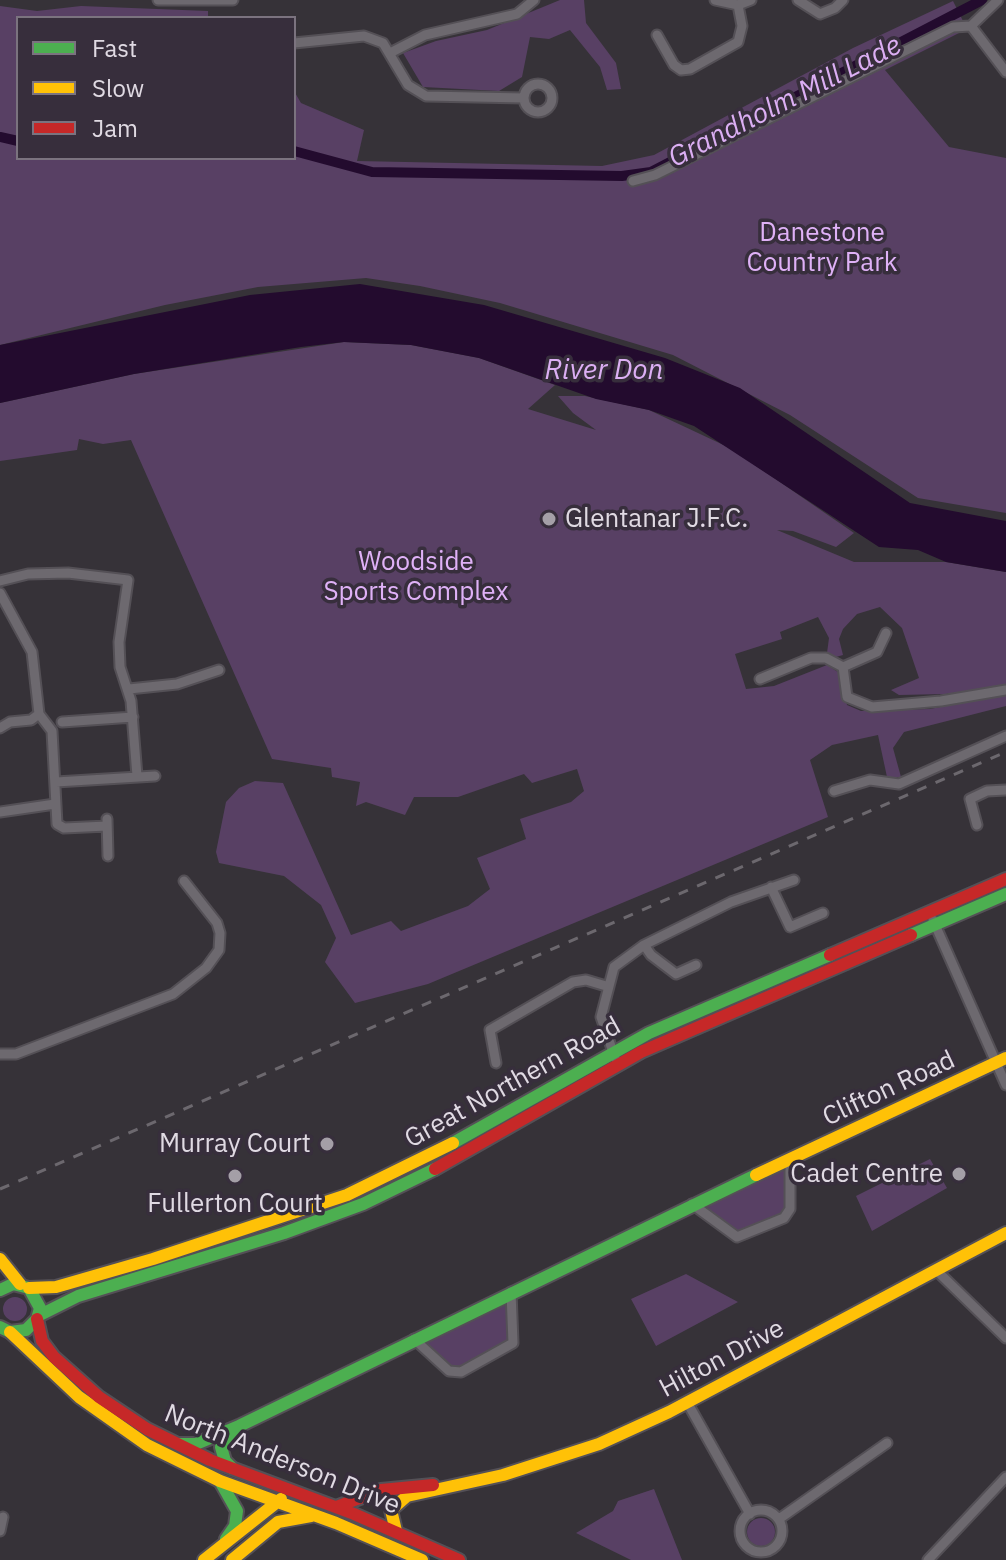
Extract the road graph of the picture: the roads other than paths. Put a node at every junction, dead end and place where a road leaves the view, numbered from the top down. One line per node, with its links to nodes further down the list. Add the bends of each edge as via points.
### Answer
1 (158, 0): 2 (street)
2 (233, 0)
3 (534, 0): 13 (street, via 517,14 425,35)
4 (715, 0): 9 (street)
5 (751, 0): 9 (street)
6 (798, 0): 7 (street, via 820,14)
7 (843, 0)
8 (998, 0): 10 (street)
9 (738, 5): 11 (street, via 738,42 690,69 674,65)
10 (971, 26): 14 (street); 16 (street, via 953,27 655,175)
11 (657, 35)
12 (296, 43): 13 (street, via 364,36 383,43)
13 (390, 53): 15 (street, via 408,85 426,96)
14 (1006, 72)
15 (524, 98)
16 (633, 181)
17 (0, 581): 23 (street, via 68,573 128,580 119,642 120,667)
18 (0, 593): 25 (street, via 34,659)
19 (886, 633): 20 (street, via 877,652)
20 (843, 667): 22 (street, via 826,658 811,658); 24 (street, via 847,697 872,707)
21 (219, 670): 23 (street, via 177,684)
22 (760, 679)
23 (129, 689): 26 (street)
24 (1006, 690)
25 (39, 714): 28 (street); 32 (street, via 52,731)
26 (133, 717): 27 (street); 30 (street)
27 (62, 722)
28 (0, 728)
29 (1006, 736): 34 (street, via 899,784 870,780)
30 (137, 776): 31 (street); 32 (street)
31 (155, 776)
32 (56, 782): 35 (street)
33 (1006, 790): 37 (street, via 970,799)
34 (834, 791)
35 (55, 804): 36 (street); 38 (street, via 60,827 107,822)
36 (0, 812)
37 (977, 825)
38 (108, 856)
39 (1006, 879): 44 (main road, Great Northern Road)
40 (794, 880): 42 (street)
41 (184, 881): 51 (street, via 220,933 219,950 206,968 173,994 16,1054)
42 (771, 887): 45 (street, via 790,927); 47 (street)
43 (1006, 894): 46 (main road)
44 (928, 910): 46 (street); 50 (main road, Great Northern Road)
45 (823, 913)
46 (935, 924): 52 (street); 54 (main road, Great Northern Road)
47 (644, 945): 48 (street, via 676,974); 49 (street, via 614,967)
48 (696, 965)
49 (606, 986): 50 (street, via 601,1024); 53 (street, via 573,982 490,1030)
50 (612, 1051): 54 (street); 61 (main road, Great Northern Road, via 423,1160 347,1195 56,1287)
51 (0, 1054)
52 (1001, 1060): 55 (street); 56 (main road, Clifton Road)
53 (496, 1063)
54 (618, 1064): 64 (main road, Great Northern Road, via 409,1183 309,1225 78,1296)
55 (1006, 1085)
56 (790, 1159): 57 (main road, Clifton Road); 57 (street, via 790,1209 784,1218 737,1237)
57 (692, 1204): 63 (main road, Clifton Road)
58 (1006, 1233): 60 (main road, Hilton Drive)
59 (0, 1259): 61 (main road)
60 (936, 1270): 66 (street); 68 (main road, Hilton Drive)
61 (24, 1286): 62 (main road, Great Northern Road); 64 (main road, North Anderson Drive, via 38,1300)
62 (0, 1290)
63 (511, 1292): 67 (main road, Clifton Road); 67 (street, via 513,1343 461,1372 449,1371)
64 (38, 1317): 65 (main road, via 26,1330); 70 (main road, North Anderson Drive, via 37,1331 46,1348 84,1386)
65 (3, 1330): 74 (main road, North Anderson Drive, via 123,1431)
66 (1006, 1338)
67 (414, 1339): 69 (main road, Clifton Road)
68 (687, 1402): 75 (main road, Hilton Drive, via 599,1444 503,1475); 79 (street)
69 (239, 1426): 70 (main road, Clifton Road, via 196,1444); 72 (main road, via 221,1447)
70 (173, 1443): 72 (main road, North Anderson Drive)
71 (887, 1443): 82 (street)
72 (234, 1469): 76 (main road, North Anderson Drive)
73 (1006, 1477): 90 (street)
74 (220, 1481): 77 (main road, North Anderson Drive); 85 (main road, via 235,1501 237,1518)
75 (443, 1487): 78 (main road, Hilton Drive, via 394,1488); 84 (main road, Hilton Drive, via 395,1503 391,1512)
76 (301, 1493): 77 (main road); 78 (main road, North Anderson Drive)
77 (277, 1502): 81 (main road, North Anderson Drive); 85 (main road)
78 (336, 1507): 84 (main road, North Anderson Drive)
79 (750, 1514): 82 (street, via 769,1511); 82 (street, via 740,1532 745,1545 757,1552 771,1550 781,1540)
80 (3, 1517): 83 (street)
81 (319, 1517): 87 (main road, via 284,1519); 88 (main road, North Anderson Drive)
82 (779, 1519)
83 (0, 1531)
84 (396, 1531): 89 (main road, North Anderson Drive)
85 (219, 1549): 86 (main road)
86 (204, 1560)
87 (232, 1560)
88 (422, 1560)
89 (459, 1560)
90 (928, 1560)

